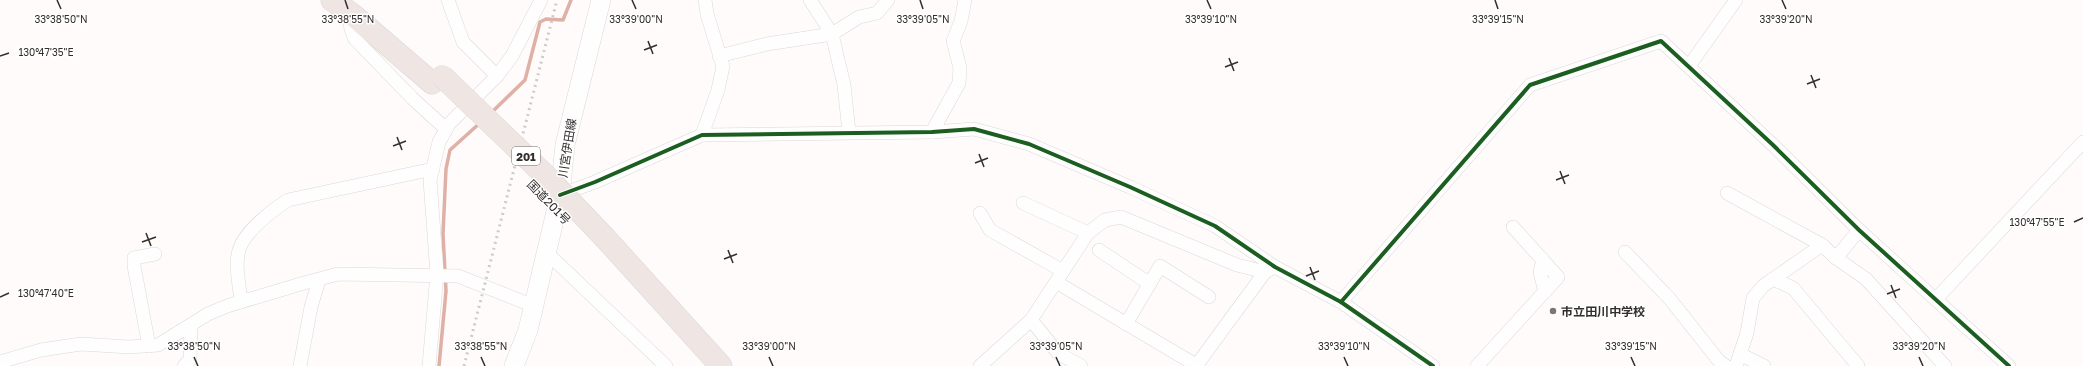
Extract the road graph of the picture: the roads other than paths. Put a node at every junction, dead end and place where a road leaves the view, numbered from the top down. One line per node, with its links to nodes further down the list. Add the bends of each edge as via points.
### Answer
1 (332, 0): 10 (highway, 国道201号 / 201)
2 (448, 0): 14 (street, via 463,42)
3 (541, 0): 14 (street, via 512,56)
4 (600, 0): 22 (main road, 川宮伊田線, via 565,145)
5 (704, 0): 12 (street)
6 (810, 0): 11 (street)
7 (888, 0): 11 (street, via 877,12 859,17)
8 (965, 0): 17 (street, via 953,41 960,68 959,83)
9 (1736, 0): 13 (street)
10 (352, 8): 15 (street, via 350,29 355,39); 28 (highway, 国道201号 / 201, via 437,80)
11 (832, 34): 12 (street, via 767,44); 16 (street, via 844,85)
12 (719, 56): 18 (street, via 723,66 718,90)
13 (1689, 66): 26 (street); 44 (street, via 1661,41 1530,86)
14 (497, 76): 15 (street)
15 (446, 129): 20 (street, via 439,142)
16 (849, 132): 17 (street); 18 (street)
17 (932, 132): 35 (street, via 974,129 1029,144 1215,226)
18 (702, 136): 22 (street)
19 (2083, 142): 42 (street)
20 (433, 169): 36 (street, via 430,180); 43 (street, via 288,200 268,213 243,241 238,255)
21 (1727, 193): 29 (street)
22 (560, 195): 31 (main road, 川宮伊田線)
23 (1023, 203): 27 (street)
24 (980, 213): 37 (street, via 990,230)
25 (1513, 227): 63 (street, via 1558,277)
26 (1859, 230): 34 (street); 42 (street)
27 (1088, 233): 35 (street, via 1105,220 1121,217 1237,266); 37 (street)
28 (600, 243): 57 (highway, 国道201号 / 201); 58 (highway, 国道201号 / 201)
29 (1822, 245): 34 (street); 38 (street)
30 (1099, 250): 40 (street)
31 (546, 252): 45 (main road, 川宮伊田線); 56 (street)
32 (1625, 252): 64 (street, via 1669,298 1719,361)
33 (155, 254): 49 (street, via 134,258)
34 (1836, 258): 67 (street, via 1866,279)
35 (1270, 269): 44 (street); 61 (street)
36 (437, 274): 39 (street, via 338,274); 45 (street, via 458,276); 54 (street)
37 (1059, 277): 46 (street); 47 (street)
38 (1773, 279): 50 (street, via 1753,298 1747,333); 66 (street, via 1793,288)
39 (319, 280): 43 (street, via 304,282); 53 (street)
40 (1150, 284): 41 (street, via 1160,266); 47 (street)
41 (1210, 297)
42 (1936, 299): 68 (street)
43 (241, 302): 48 (street, via 208,314)
44 (1341, 302): 62 (street)
45 (534, 306): 55 (main road, 川宮伊田線)
46 (1031, 320): 59 (street); 60 (street, via 1058,353)
47 (1126, 324): 61 (street)
48 (191, 326): 49 (street, via 170,340); 52 (street, via 190,360)
49 (149, 346): 51 (street, via 81,344 41,350)
50 (1738, 360): 65 (street)
51 (0, 362)
52 (184, 366)
53 (300, 366)
54 (429, 366)
55 (514, 366)
56 (666, 366)
57 (703, 366)
58 (721, 366)
59 (980, 366)
60 (1081, 366)
61 (1196, 366)
62 (1433, 366)
63 (1477, 366)
64 (1726, 366)
65 (1764, 366)
66 (1858, 366)
67 (1945, 366)
68 (2009, 366)

